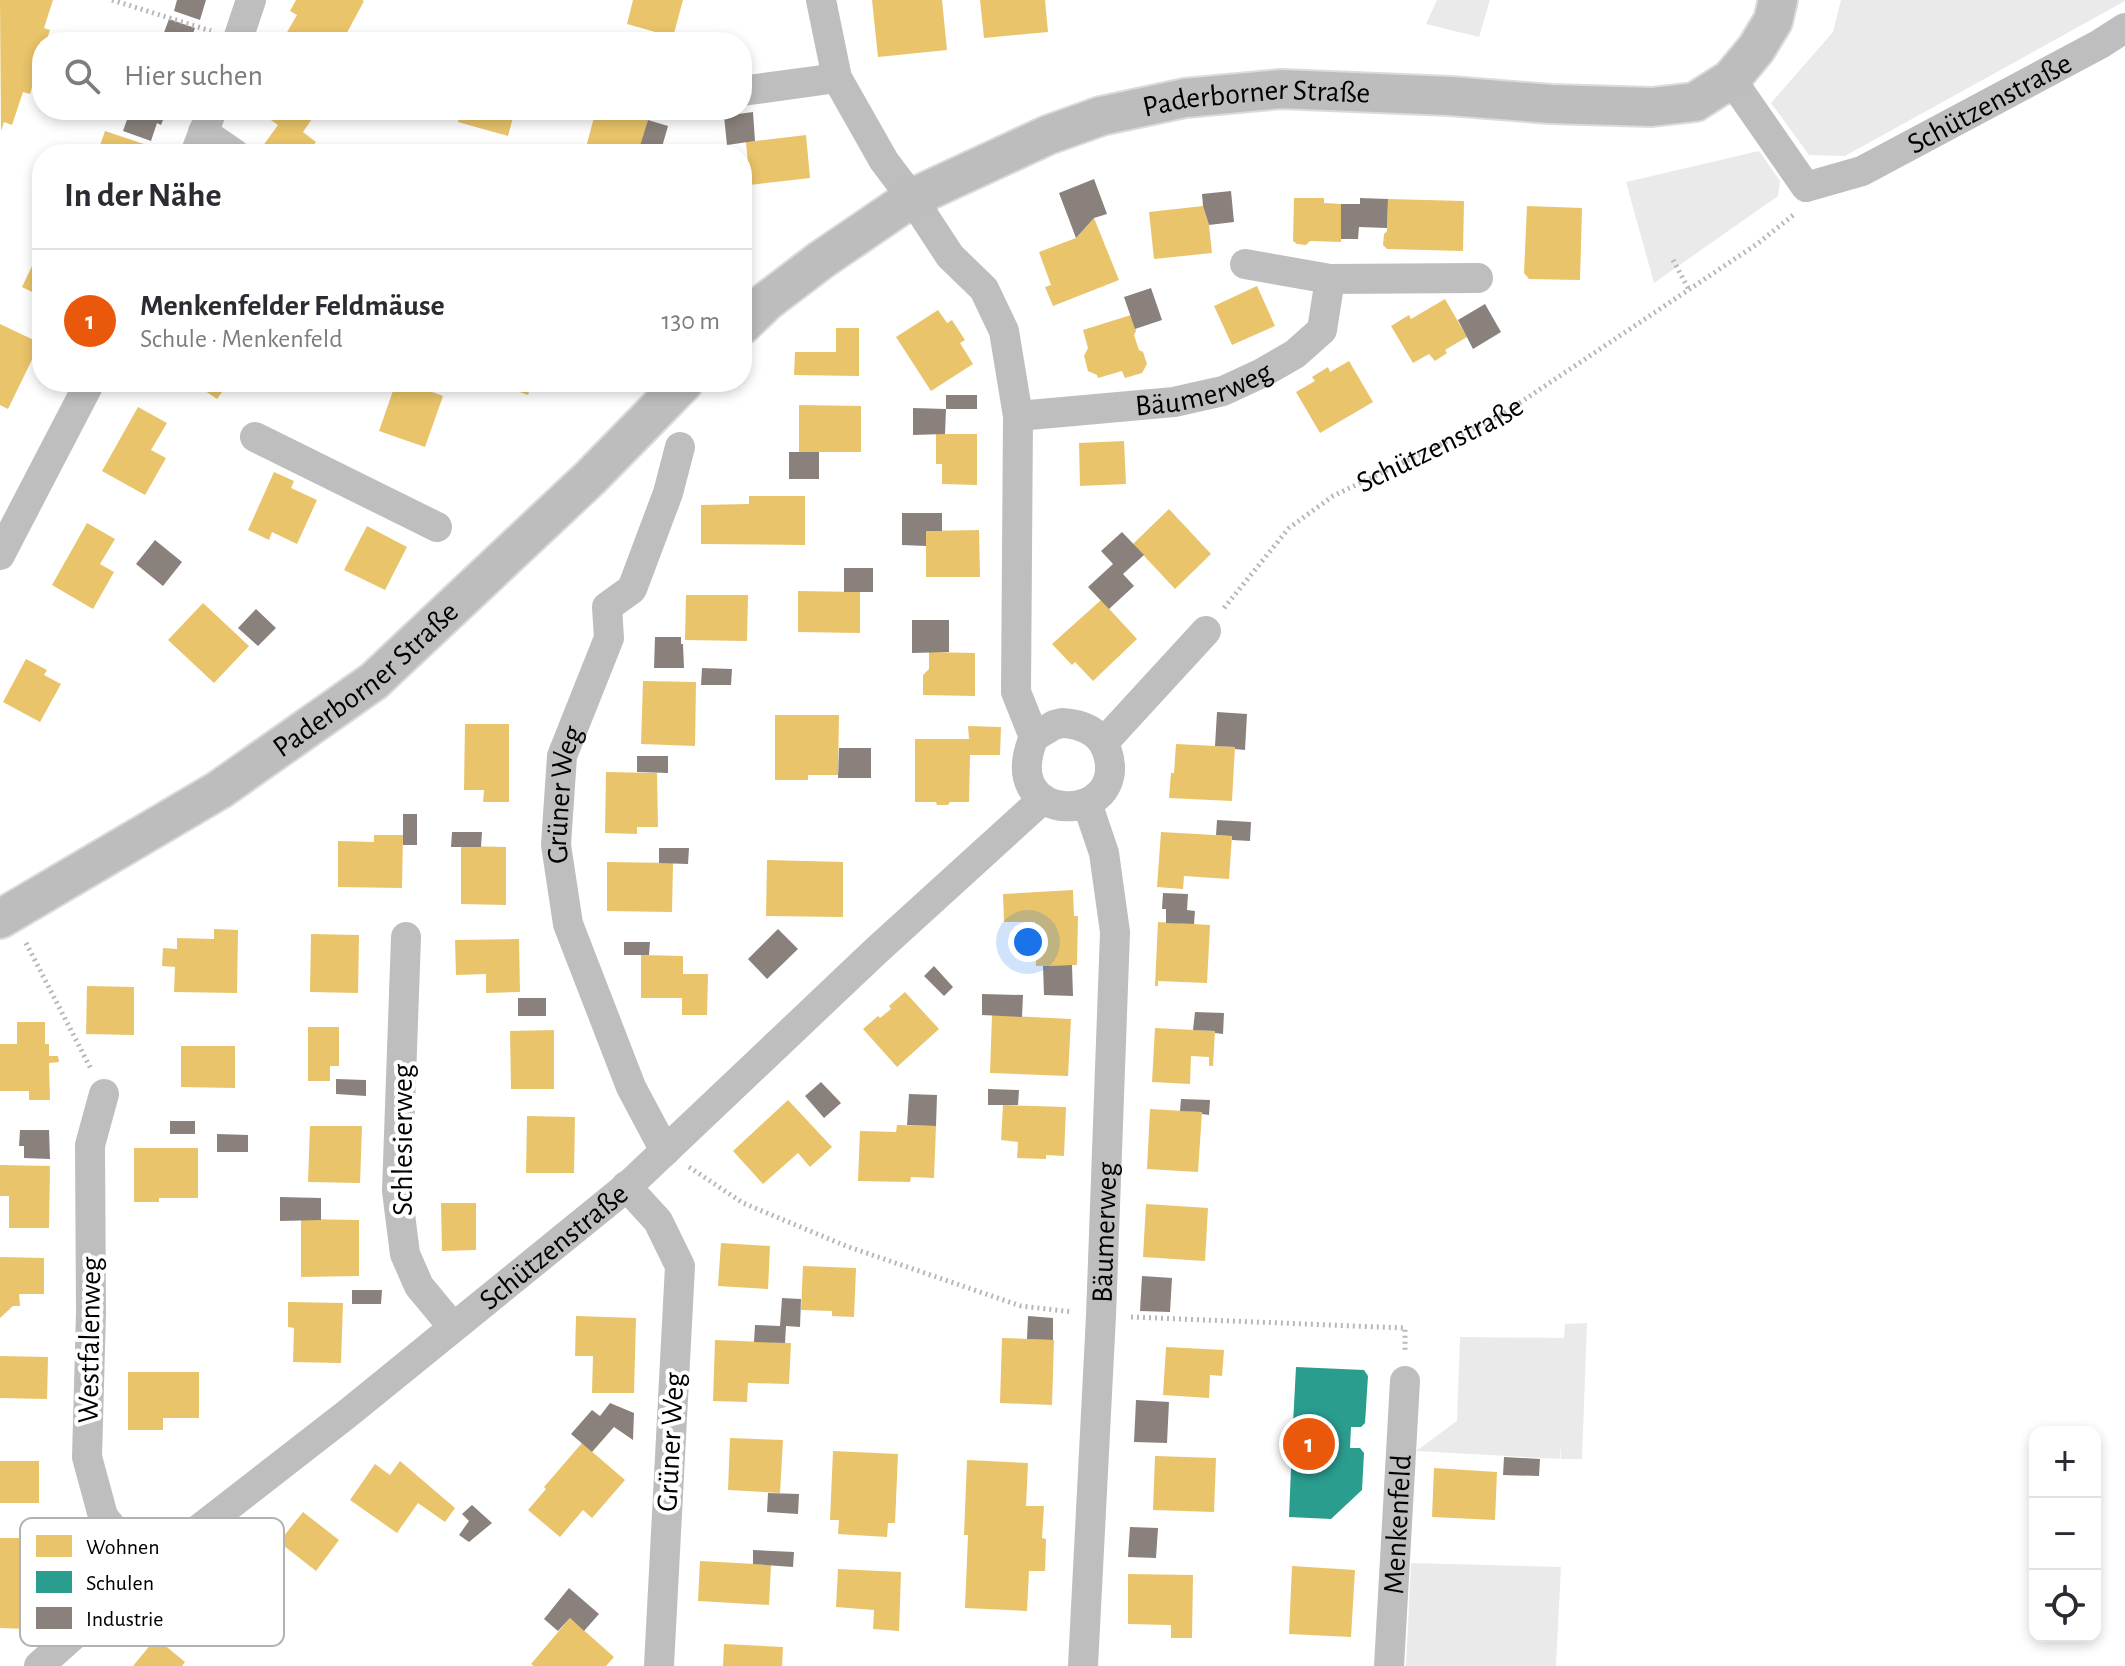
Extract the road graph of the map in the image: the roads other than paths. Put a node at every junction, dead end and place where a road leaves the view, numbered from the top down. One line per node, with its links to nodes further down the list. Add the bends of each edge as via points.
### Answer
1 (251, 0): 5 (street)
2 (821, 0): 6 (street)
3 (1778, 0): 7 (main road, Paderborner Straße, via 1773,21)
4 (2125, 28): 7 (street, Schützenstraße, via 1862,171 1806,187)
5 (229, 32)
6 (837, 78): 8 (street); 11 (street, via 884,161)
7 (1731, 79): 11 (main road, Paderborner Straße, via 1695,102 1652,107 1281,89 1185,98 1101,116 1048,135)
8 (752, 90)
9 (203, 132): 10 (street)
10 (220, 144)
11 (912, 198): 15 (main road, Paderborner Straße); 18 (street, via 950,256 984,289 1004,331)
12 (1245, 264): 14 (street)
13 (1478, 278): 14 (street)
14 (1330, 279): 18 (street, Bäumerweg, via 1322,330 1295,354 1223,391 1174,402)
15 (752, 315)
16 (85, 392): 22 (street)
17 (674, 392): 28 (main road, Paderborner Straße, via 374,681 219,790)
18 (1018, 416): 24 (street, via 1016,692)
19 (255, 437): 21 (street)
20 (680, 447): 31 (street, Grüner Weg, via 632,589 607,607 609,638 562,756 556,845 568,924 631,1087)
21 (437, 527)
22 (0, 555)
23 (1206, 631): 25 (street)
24 (1034, 737): 25 (street, via 1054,725 1077,724); 26 (street, via 1027,777)
25 (1104, 742): 27 (street, via 1111,762 1107,782)
26 (1043, 799): 27 (street, via 1056,806); 31 (street, Schützenstraße)
27 (1087, 803): 40 (street, Bäumerweg, via 1104,853 1115,932)
28 (5, 916)
29 (406, 937): 33 (street, Schlesierweg, via 397,1191 405,1254 419,1286)
30 (104, 1094): 35 (street, Westfalenweg, via 90,1145 87,1457)
31 (665, 1151): 32 (street, Schützenstraße)
32 (626, 1186): 33 (street, Schützenstraße); 39 (street, Grüner Weg, via 658,1221 680,1266)
33 (453, 1327): 36 (street, Schützenstraße)
34 (1405, 1381): 41 (street, Menkenfeld)
35 (105, 1518)
36 (213, 1518)
37 (61, 1646): 38 (street, Schützenstraße)
38 (39, 1666)
39 (659, 1666)
40 (1083, 1666)
41 (1389, 1666)

